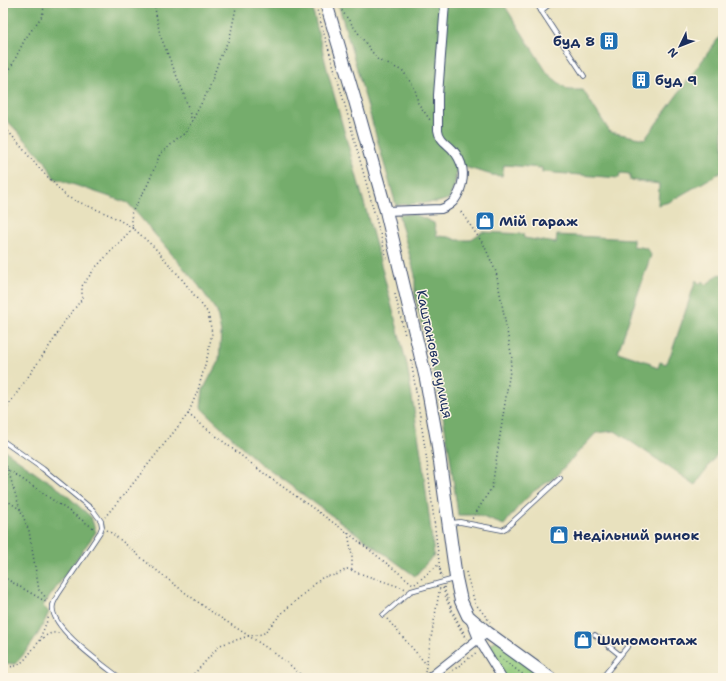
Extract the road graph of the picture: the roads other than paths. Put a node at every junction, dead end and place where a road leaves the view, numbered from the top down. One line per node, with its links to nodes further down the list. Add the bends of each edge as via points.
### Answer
1 (317, 3): 7 (main road, Каштанова вулиця, via 354,97)
2 (445, 3): 7 (street, via 438,130 442,140 462,163 461,188 455,201 442,209)
3 (536, 3): 5 (lane)
4 (552, 3): 5 (lane)
5 (541, 11): 6 (lane)
6 (584, 76)
7 (386, 211): 10 (main road, Каштанова вулиця, via 426,379 438,440)
8 (3, 441): 17 (lane, via 43,469 93,510 101,521 100,532 53,606 67,635)
9 (560, 478): 10 (lane, via 502,530 460,522)
10 (448, 523): 11 (main road, Каштанова вулиця)
11 (456, 578): 12 (lane, via 411,591); 13 (main road, Каштанова вулиця, via 461,601 468,616)
12 (383, 615)
13 (486, 632): 18 (street); 19 (street, via 484,648); 20 (main road, Каштанова вулиця)
14 (595, 635): 16 (lane)
15 (631, 642): 16 (lane)
16 (620, 655): 21 (lane)
17 (120, 678)
18 (429, 678)
19 (502, 678)
20 (550, 678)
21 (602, 678)

